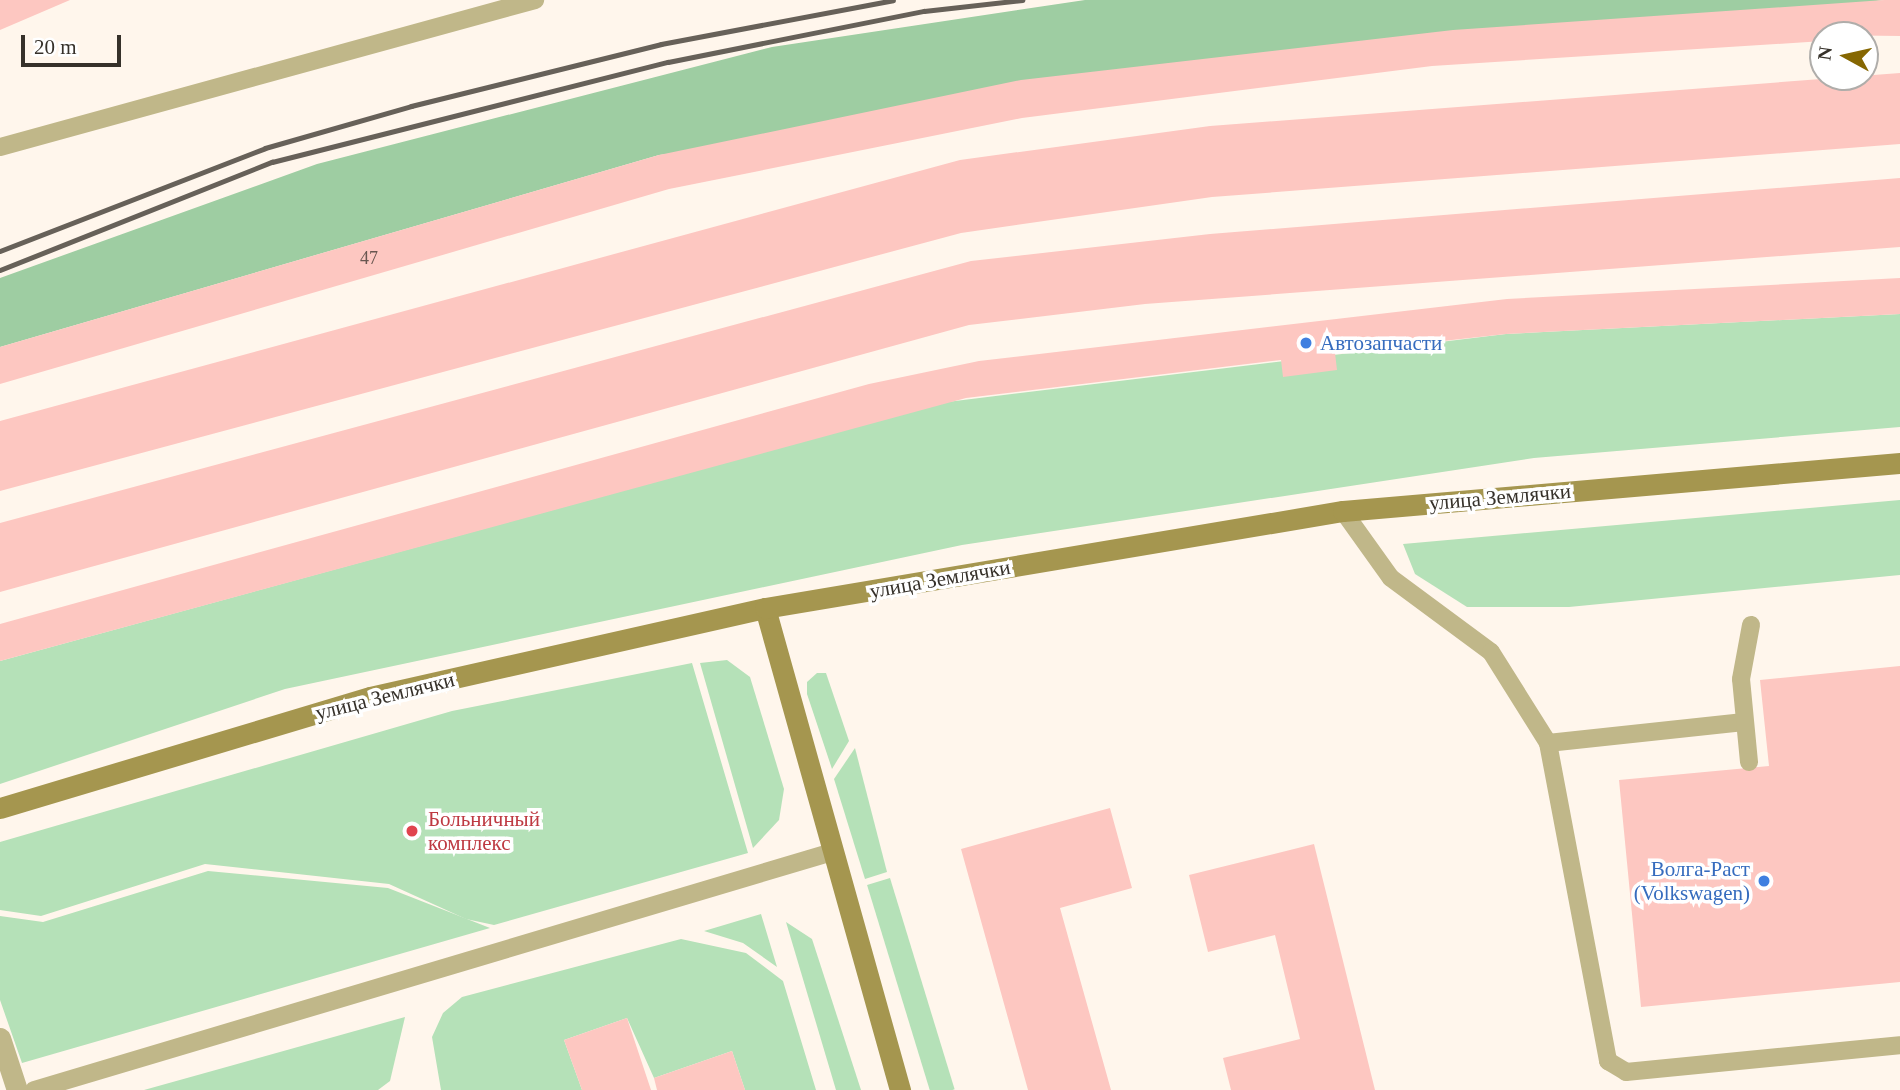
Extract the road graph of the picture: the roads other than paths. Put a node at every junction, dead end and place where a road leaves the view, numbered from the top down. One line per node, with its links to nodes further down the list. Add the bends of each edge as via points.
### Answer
1 (535, 0): 2 (lane)
2 (0, 147)
3 (1900, 463): 4 (main road, улица Землячки)
4 (1343, 511): 5 (main road, улица Землячки); 8 (lane, via 1391,578 1491,652)
5 (765, 608): 10 (main road, улица Землячки, via 370,697); 11 (main road)
6 (1751, 625): 7 (lane, via 1741,679)
7 (1744, 722): 8 (lane); 9 (lane)
8 (1548, 743): 13 (lane, via 1608,1061 1626,1072)
9 (1749, 762)
10 (0, 808)
11 (829, 853): 15 (lane); 16 (main road)
12 (0, 1038): 14 (street)
13 (1900, 1045)
14 (17, 1090)
15 (34, 1090)
16 (900, 1090)

